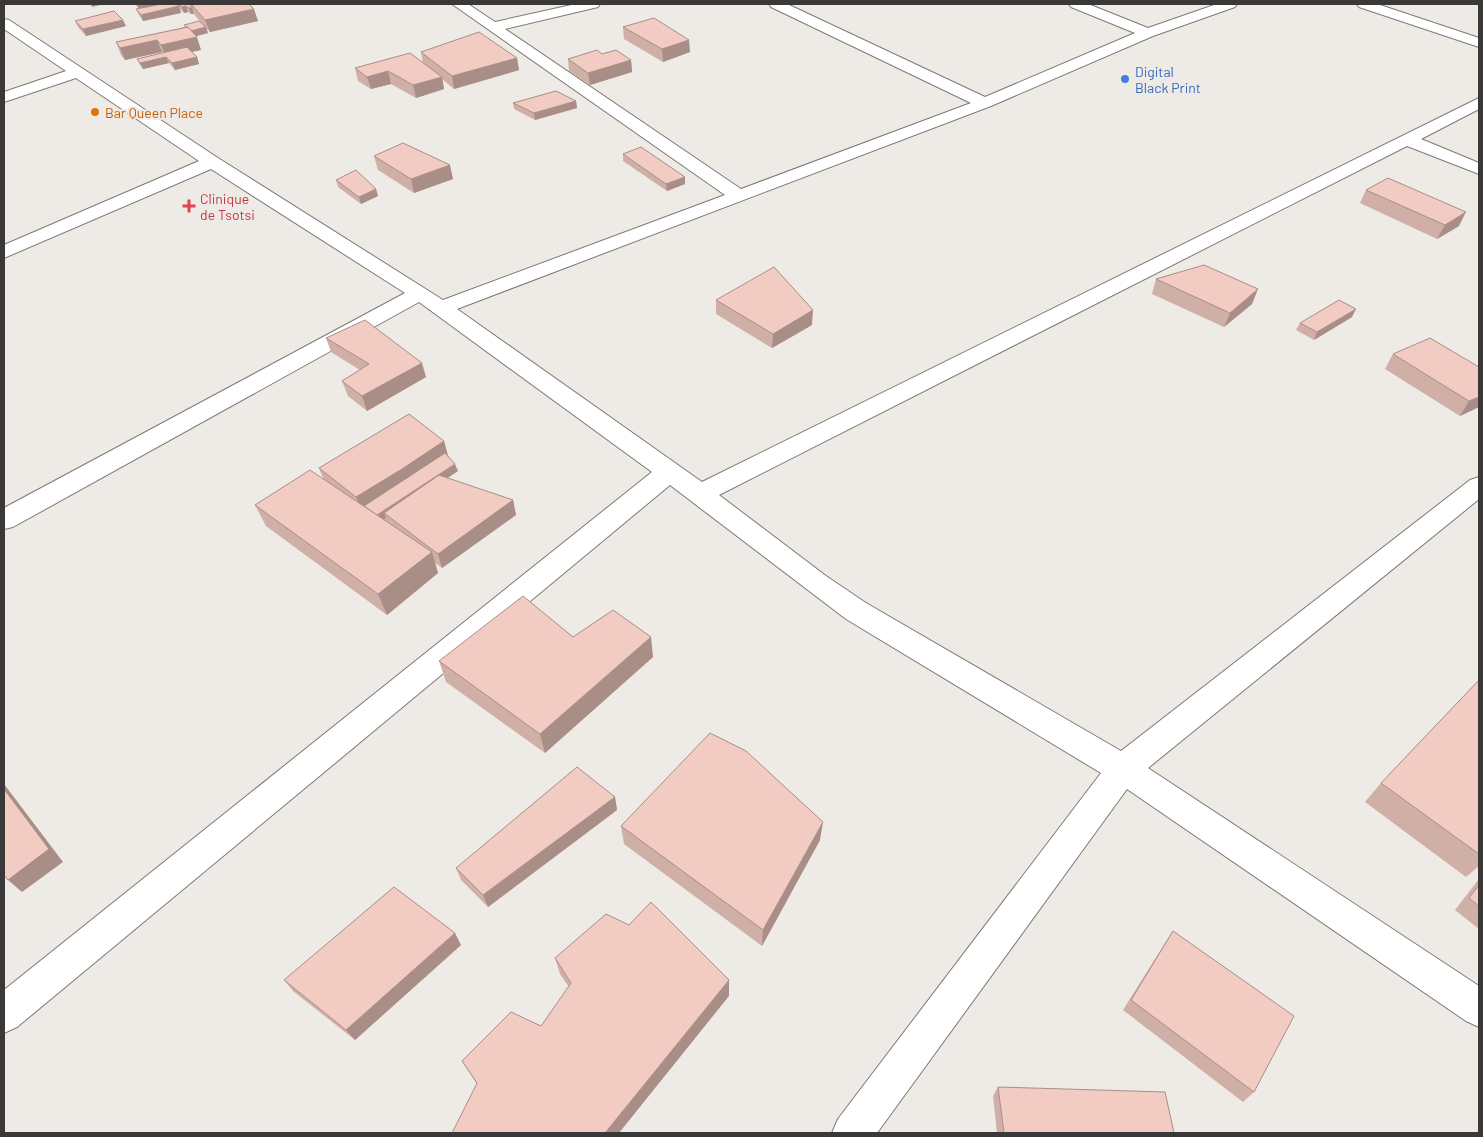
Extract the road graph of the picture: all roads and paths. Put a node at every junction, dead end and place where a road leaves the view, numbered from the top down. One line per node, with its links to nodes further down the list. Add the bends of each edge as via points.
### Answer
1 (459, 4): 8 (street)
2 (593, 4): 8 (street)
3 (776, 4): 13 (street)
4 (1076, 4): 9 (street)
5 (1230, 4): 9 (street)
6 (1364, 4): 10 (street)
7 (4, 23): 11 (street)
8 (494, 27): 18 (street)
9 (1148, 33): 13 (street)
10 (1479, 43)
11 (78, 72): 12 (street); 16 (street)
12 (4, 97)
13 (985, 103): 18 (street)
14 (1479, 103): 15 (street)
15 (1408, 140): 17 (street); 24 (street)
16 (212, 162): 19 (street); 20 (street)
17 (1479, 169)
18 (739, 196): 21 (street)
19 (4, 252)
20 (420, 293): 21 (street); 25 (street)
21 (441, 308): 22 (street)
22 (669, 472): 24 (street); 28 (street)
23 (1479, 486): 26 (street)
24 (700, 494): 26 (street, via 856,611)
25 (4, 520)
26 (1123, 769): 27 (street); 29 (street)
27 (1479, 1008)
28 (4, 1014)
29 (852, 1133)

